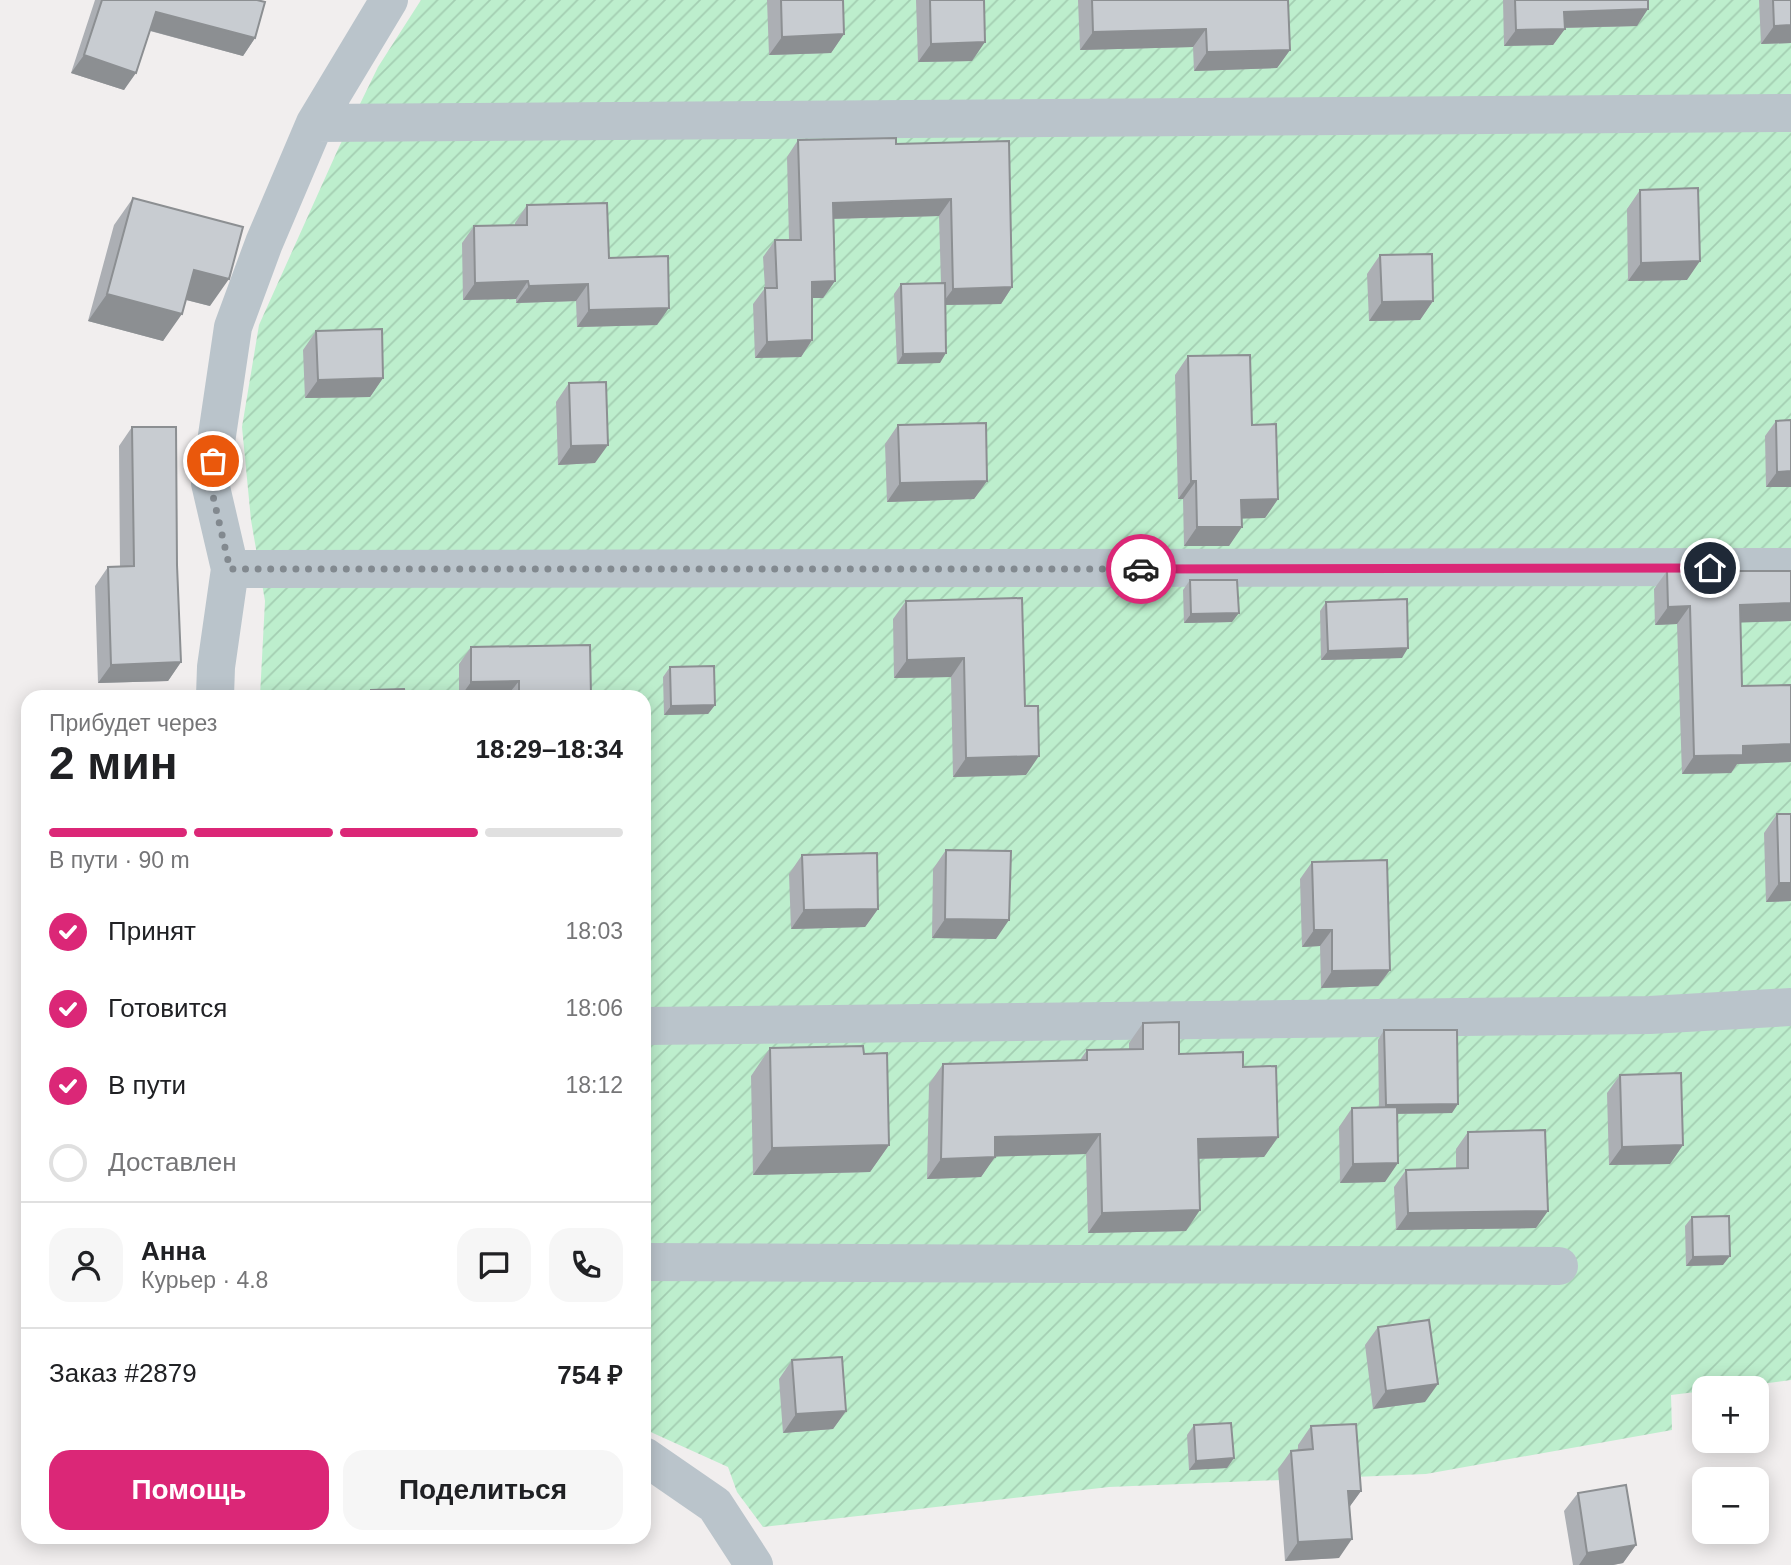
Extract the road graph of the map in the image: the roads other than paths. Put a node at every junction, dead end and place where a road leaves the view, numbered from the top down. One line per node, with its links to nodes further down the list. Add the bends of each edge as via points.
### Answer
1 (389, 0): 3 (street)
2 (1791, 113): 3 (street)
3 (315, 123): 5 (street, via 233,327 210,483)
4 (1791, 567): 5 (street)
5 (230, 569): 6 (street)
6 (215, 690)
7 (1791, 1006): 8 (street, via 1650,1015)
8 (651, 1026)
9 (651, 1262): 10 (street)
10 (1559, 1266)
11 (651, 1460): 12 (street, via 715,1506)
12 (754, 1565)

